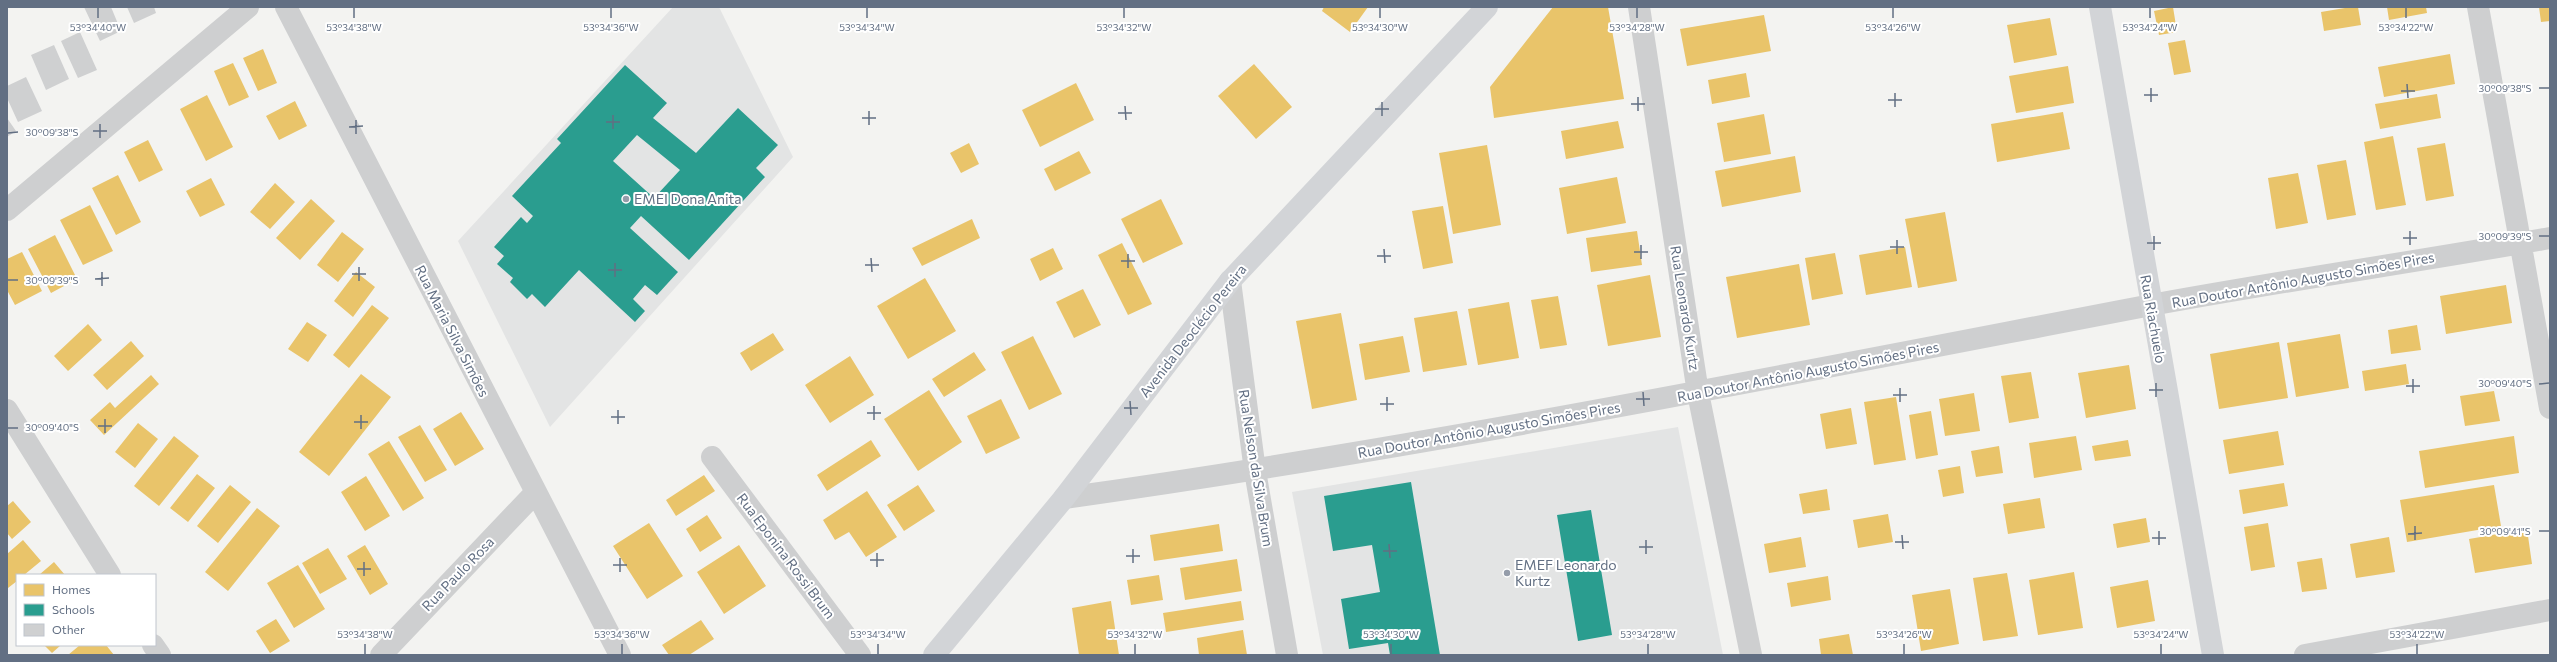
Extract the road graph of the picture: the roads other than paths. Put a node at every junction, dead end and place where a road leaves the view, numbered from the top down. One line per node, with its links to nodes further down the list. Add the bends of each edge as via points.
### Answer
1 (248, 7): 7 (street)
2 (286, 7): 17 (street, Rua Maria Silva Simões)
3 (1488, 7): 10 (street, Avenida Deoclécio Pereira)
4 (1639, 7): 12 (street, Rua Leonardo Kurtz)
5 (2100, 7): 11 (street, Rua Riachuelo)
6 (2478, 7): 9 (street)
7 (7, 210)
8 (2550, 238): 9 (street, Rua Doutor Antônio Augusto Simões Pires)
9 (2521, 243): 11 (street, Rua Doutor Antônio Augusto Simões Pires); 13 (street)
10 (1230, 280): 16 (street, Rua Nelson da Silva Brum); 18 (street, Avenida Deoclécio Pereira)
11 (2151, 305): 12 (street, Rua Doutor Antônio Augusto Simões Pires); 29 (street, Rua Riachuelo)
12 (1698, 394): 16 (street, Rua Doutor Antônio Augusto Simões Pires); 28 (street, Rua Leonardo Kurtz)
13 (2550, 408)
14 (7, 410): 19 (street)
15 (712, 457): 25 (street, Rua Eponina Rossi Brum)
16 (1255, 471): 18 (street, Rua Doutor Antônio Augusto Simões Pires); 27 (street, Rua Nelson da Silva Brum)
17 (535, 493): 23 (street, Rua Paulo Rosa); 24 (street, Rua Maria Silva Simões)
18 (1064, 498): 26 (street, Avenida Deoclécio Pereira)
19 (109, 574)
20 (2550, 610): 30 (street)
21 (154, 646): 22 (street)
22 (160, 655)
23 (381, 655)
24 (620, 655)
25 (860, 655)
26 (934, 655)
27 (1287, 655)
28 (1751, 655)
29 (2213, 655)
30 (2305, 655)

